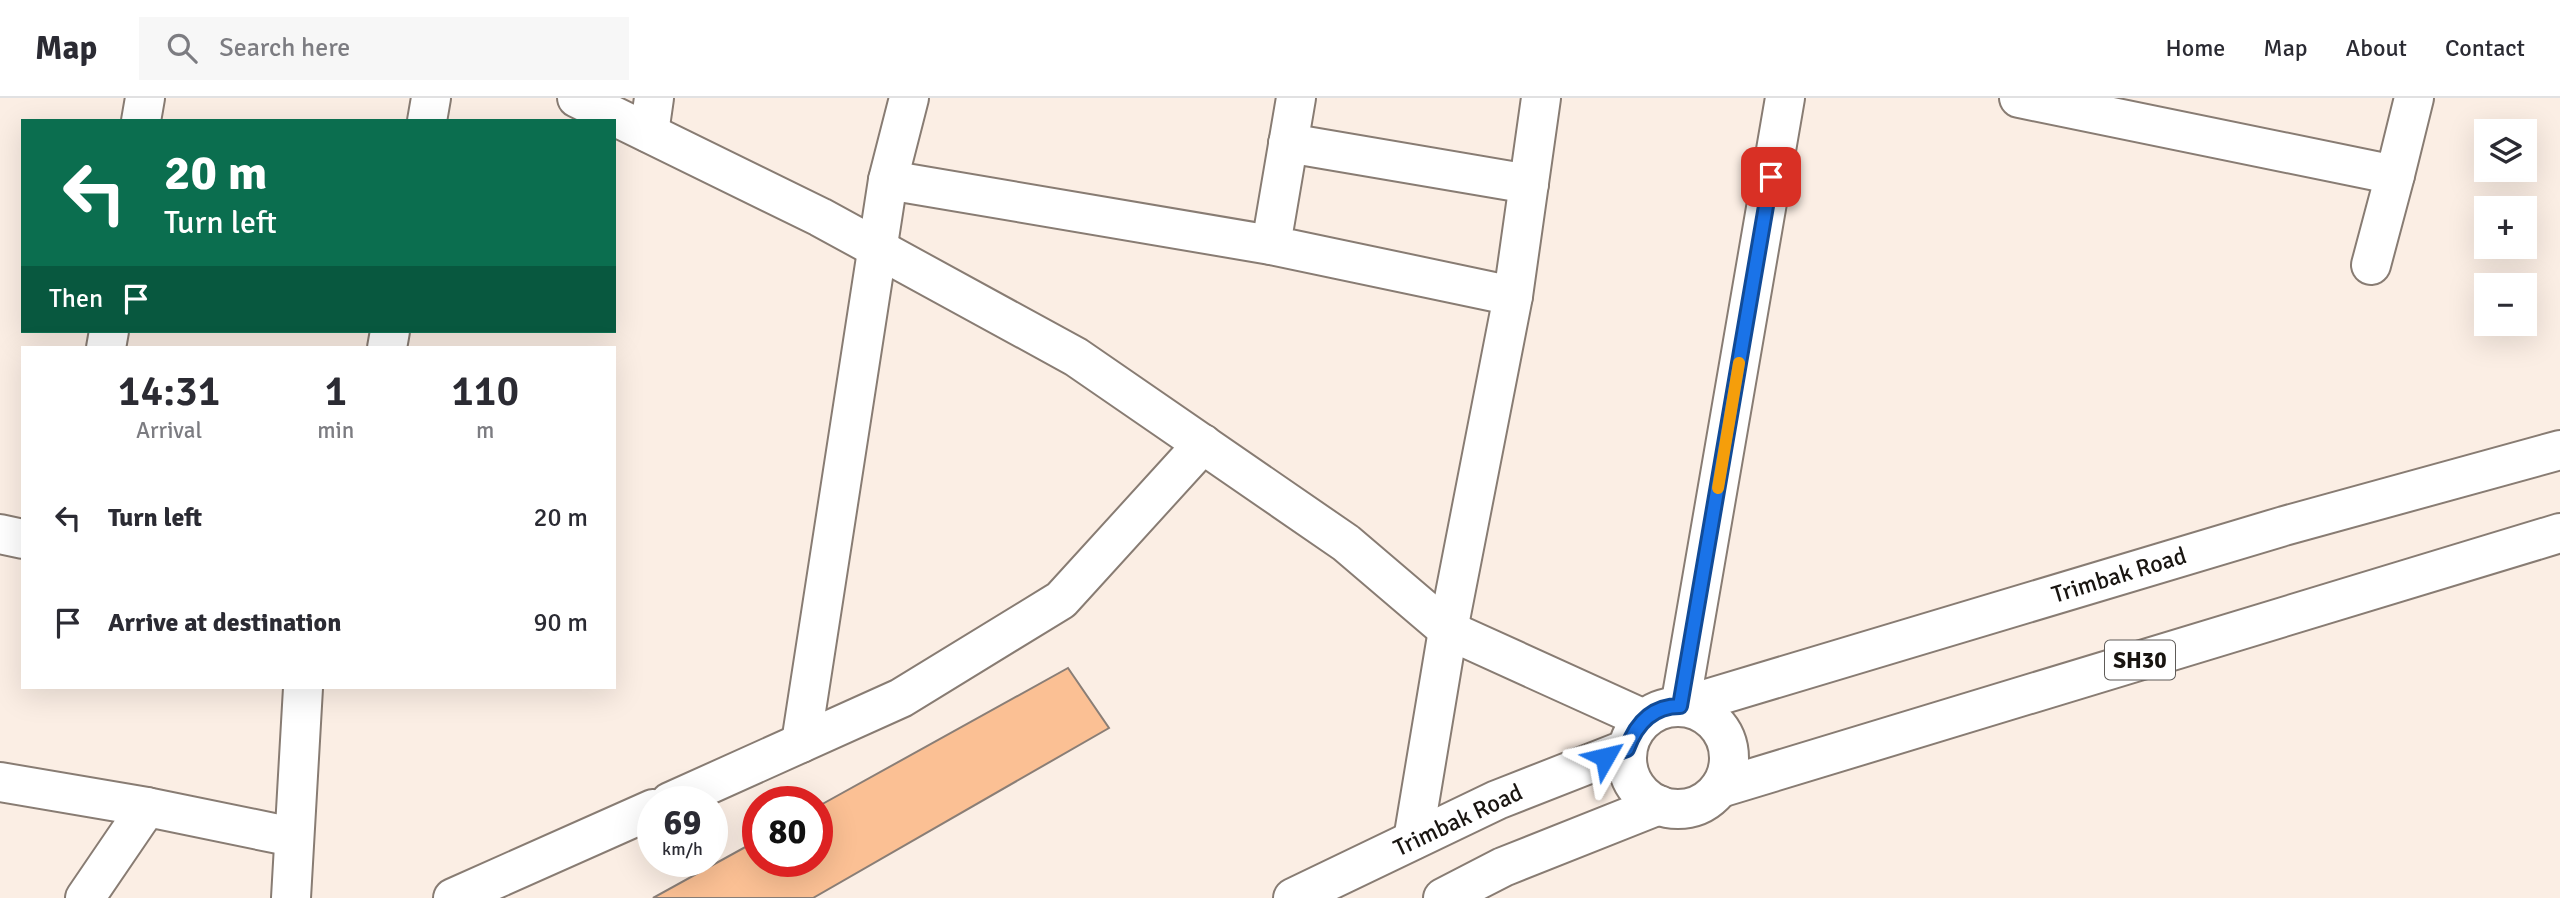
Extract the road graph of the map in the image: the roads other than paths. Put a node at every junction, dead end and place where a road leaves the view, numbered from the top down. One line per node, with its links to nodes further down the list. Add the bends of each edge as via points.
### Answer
1 (145, 98): 11 (main road)
2 (431, 98): 12 (main road)
3 (577, 98): 10 (main road)
4 (909, 98): 15 (main road)
5 (1296, 98): 13 (main road)
6 (1541, 98): 16 (main road)
7 (1785, 98): 28 (main road)
8 (2019, 98): 14 (main road)
9 (2414, 98): 14 (main road)
10 (652, 116): 18 (main road)
11 (141, 119)
12 (426, 119)
13 (1288, 143): 16 (main road); 17 (main road)
14 (2395, 175): 19 (main road)
15 (888, 180): 17 (main road); 18 (main road)
16 (1529, 184): 20 (main road)
17 (1271, 245): 20 (main road)
18 (877, 248): 21 (main road, via 1076,357); 30 (main road)
19 (2371, 265)
20 (1513, 296): 26 (main road)
21 (1203, 444): 26 (main road, via 1346,543); 30 (main road, via 1061,600 901,698)
22 (2560, 450): 28 (main road, Trimbak Road, via 2284,526)
23 (2560, 533): 33 (main road, SH30)
24 (0, 534): 25 (main road)
25 (21, 539)
26 (1448, 630): 29 (main road); 38 (main road)
27 (303, 689): 37 (main road)
28 (1680, 706): 29 (main road, via 1658,710); 33 (main road, via 1707,715 1727,741 1730,757)
29 (1635, 734): 34 (main road, via 1627,766 1644,796); 38 (main road, Trimbak Road)
30 (801, 743): 32 (main road)
31 (0, 782): 35 (main road)
32 (706, 786)
33 (1720, 788): 34 (main road, via 1692,806)
34 (1659, 805): 43 (main road, via 1503,867)
35 (147, 807): 37 (main road); 39 (main road)
36 (637, 816): 41 (main road)
37 (293, 836): 40 (main road)
38 (1413, 840): 42 (main road, Trimbak Road)
39 (85, 898)
40 (291, 898)
41 (453, 898)
42 (1293, 898)
43 (1443, 898)

